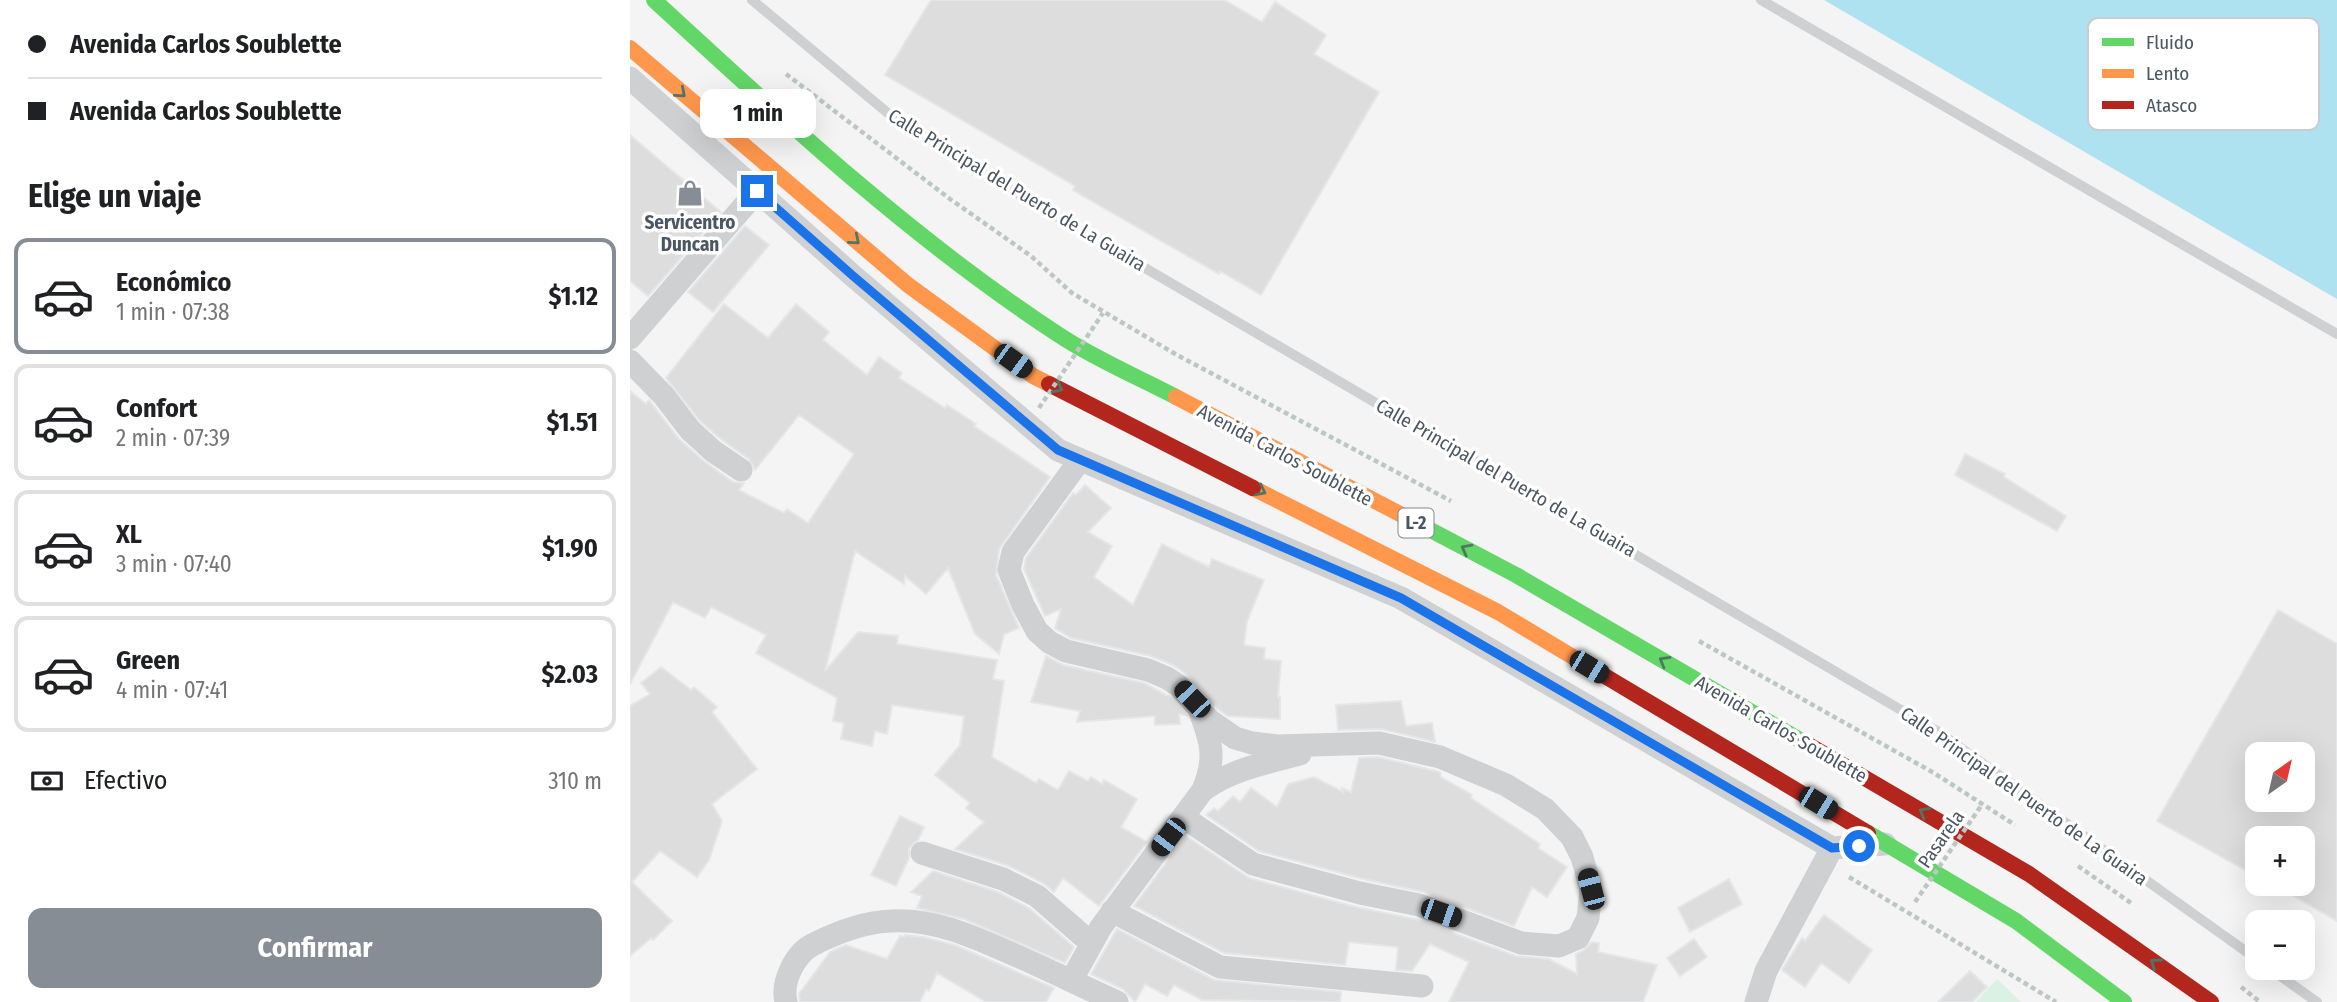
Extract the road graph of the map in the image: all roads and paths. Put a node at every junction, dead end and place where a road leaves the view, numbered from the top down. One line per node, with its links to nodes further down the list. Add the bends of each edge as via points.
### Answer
1 (654, 0): 42 (main road, Avenida Carlos Soublette / L-2, one-way to 1, via 2029,873 1528,582 1060,337 933,246)
2 (752, 0): 32 (lane, Calle Principal del Puerto de La Guaira, via 895,119 1937,731)
3 (1760, 0): 9 (lane)
4 (630, 48): 23 (main road, L-2, one-way to 23, via 908,285 1033,376 1498,612)
5 (775, 66): 8 (path, via 1031,256)
6 (630, 78): 7 (street)
7 (757, 191): 10 (street); 13 (street, via 1058,450)
8 (1072, 293): 12 (path, bridge, via 1103,313); 15 (path, via 1177,355)
9 (2337, 334)
10 (630, 338)
11 (630, 361): 14 (street, via 690,430)
12 (1039, 408)
13 (1080, 460): 17 (street, via 1013,552 1009,570 1023,605 1049,642 1066,651 1167,678); 24 (street, via 1401,598)
14 (741, 470)
15 (1451, 502)
16 (1693, 637): 19 (path)
17 (1199, 710): 18 (street, via 1234,738 1252,743); 20 (street, via 1212,755)
18 (1334, 746): 20 (street, via 1250,766); 21 (street, via 1379,743 1440,757 1506,785 1545,809 1572,837 1591,889 1588,918 1578,938 1559,946 1521,943 1419,905 1253,864)
19 (1934, 773): 22 (path); 28 (path, Pasarela, bridge, via 1981,806)
20 (1203, 790): 21 (street)
21 (1183, 817): 30 (street)
22 (2026, 832)
23 (1886, 844): 24 (street); 41 (main road, L-2, via 2016,921)
24 (1832, 848): 39 (street, via 1766,971)
25 (922, 853): 31 (street, via 1003,879 1037,896)
26 (2073, 862): 29 (path)
27 (1849, 877): 40 (path)
28 (1915, 902)
29 (2140, 910)
30 (1112, 911): 31 (street); 36 (street, via 1220,967)
31 (1091, 943): 34 (street)
32 (2245, 951)
33 (2286, 980): 44 (lane)
34 (1071, 981): 37 (street, via 932,923 891,921 842,930 807,947 793,964 783,989); 38 (street)
35 (2238, 985): 43 (path)
36 (1422, 986)
37 (786, 1002)
38 (1117, 1002)
39 (1756, 1002)
40 (2056, 1002)
41 (2124, 1002)
42 (2211, 1002)
43 (2260, 1002)
44 (2317, 1002)

